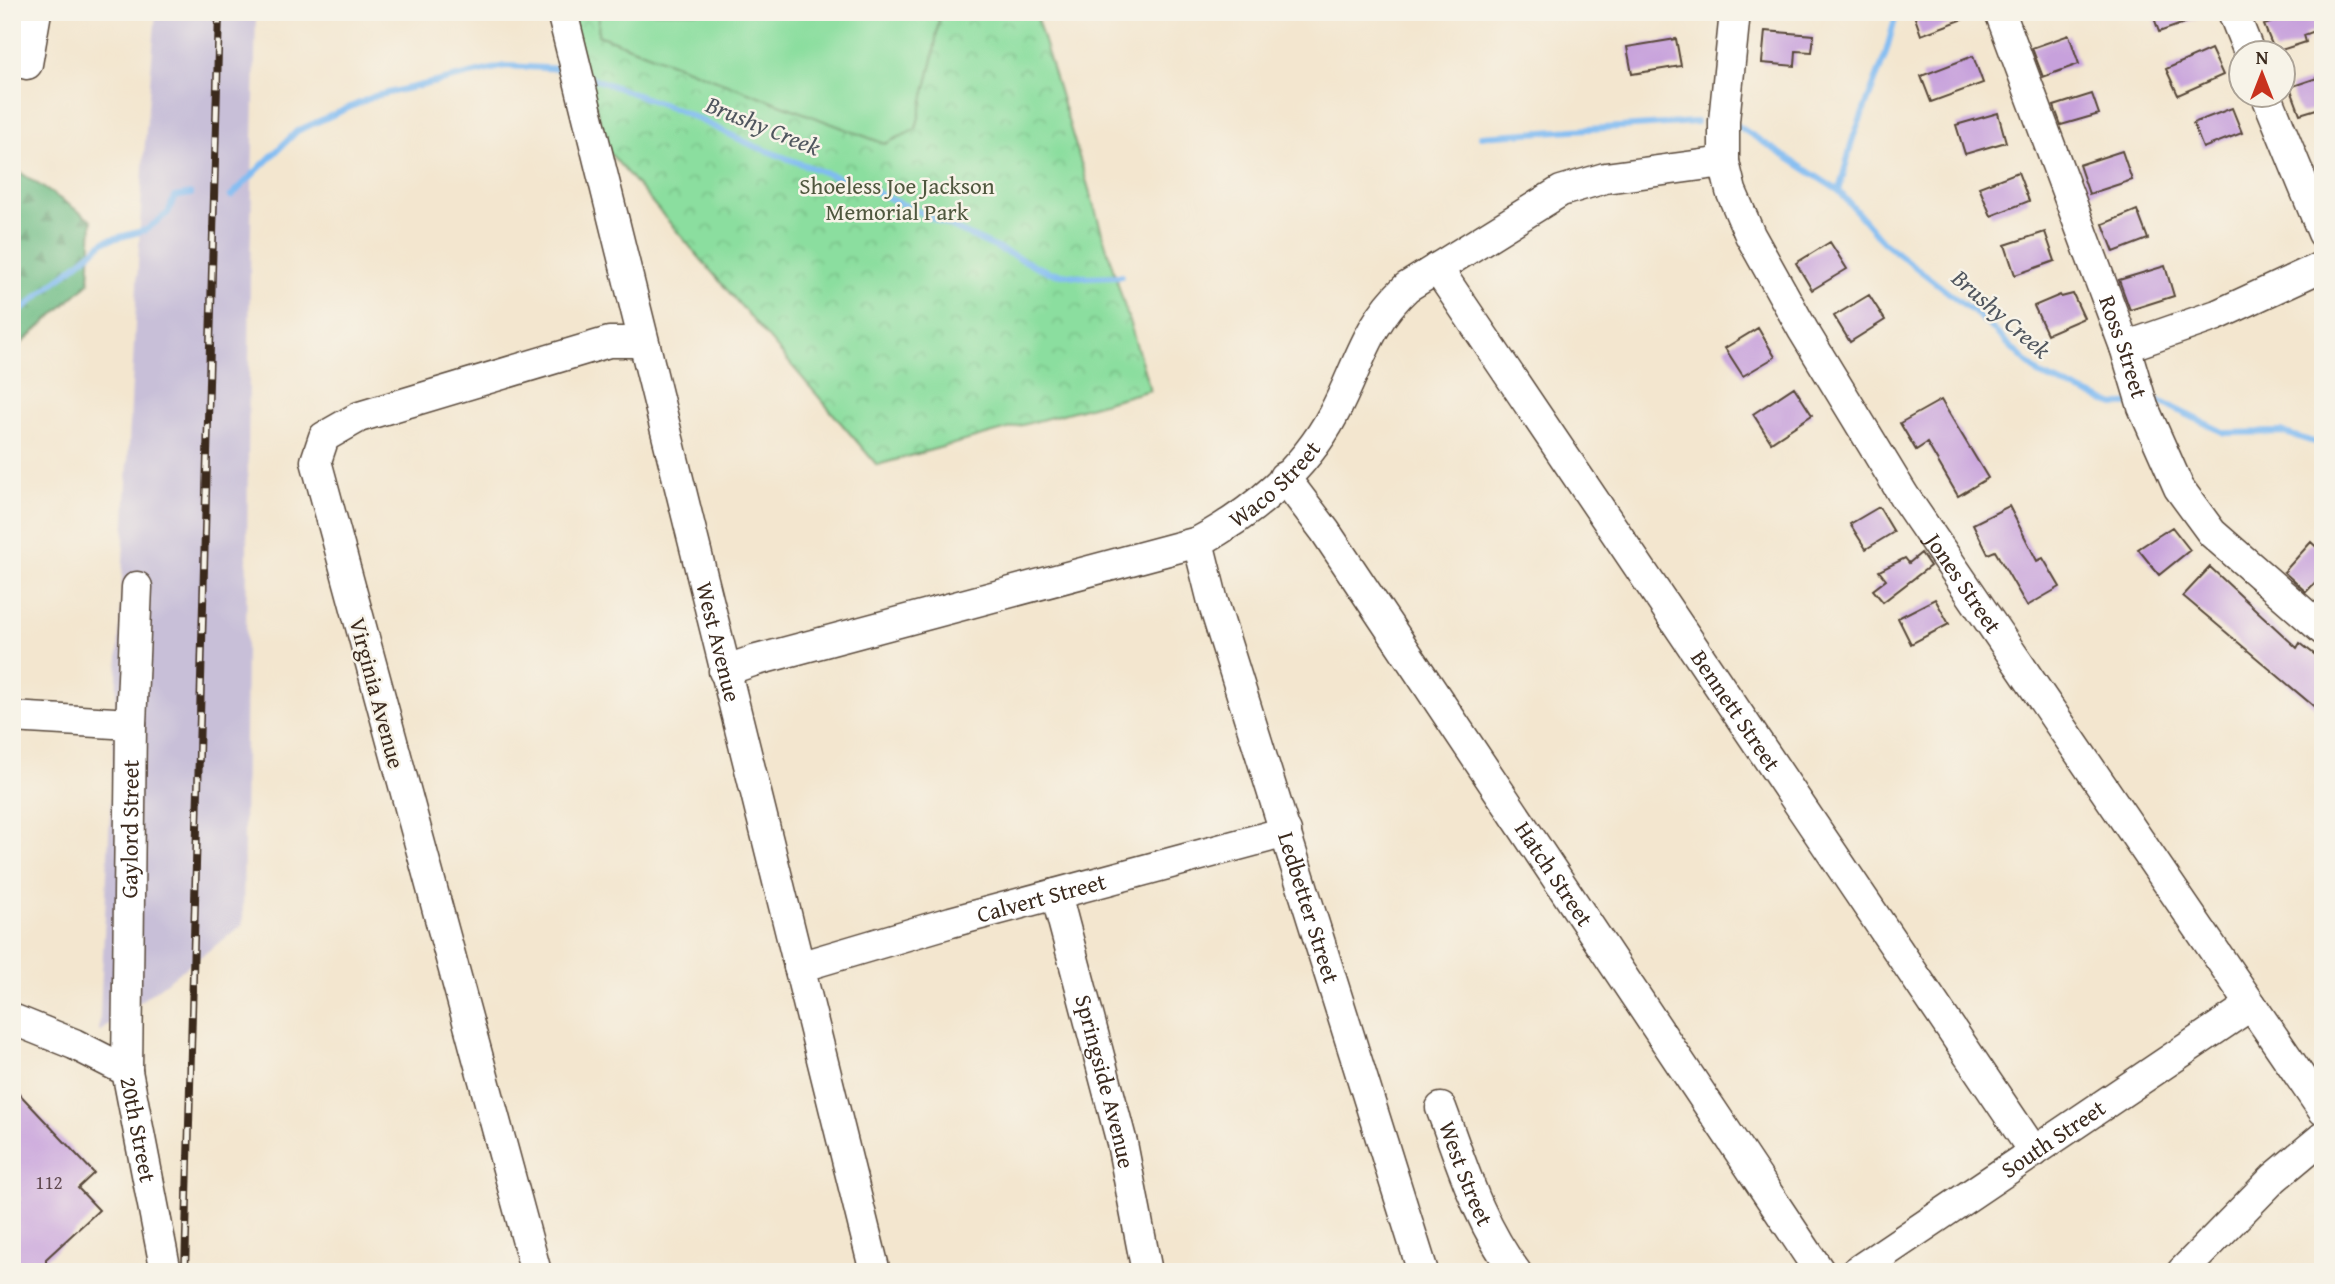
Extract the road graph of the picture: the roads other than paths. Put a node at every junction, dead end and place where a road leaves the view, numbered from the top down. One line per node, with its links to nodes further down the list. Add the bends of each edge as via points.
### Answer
1 (36, 12): 7 (street)
2 (562, 12): 13 (street, West Avenue)
3 (1735, 12): 9 (street, Jones Street)
4 (2000, 12): 14 (street, Ross Street)
5 (2233, 12): 6 (street)
6 (2243, 38)
7 (28, 64)
8 (2272, 108): 10 (street)
9 (1724, 162): 12 (street, Waco Street, via 1605,177 1561,191); 25 (street, Jones Street, via 1750,235 1904,496)
10 (2321, 223)
11 (2323, 265): 14 (street, via 2217,315)
12 (1437, 268): 15 (street, Waco Street, via 1407,287 1380,315 1322,434); 31 (street, Bennett Street)
13 (643, 342): 19 (street, West Avenue); 33 (street, Virginia Avenue, via 597,345 359,417 324,437 316,461)
14 (2125, 347): 18 (street, Ross Street, via 2139,393 2192,508 2212,533)
15 (1284, 477): 16 (street, Waco Street, via 1254,508); 38 (street, Hatch Street, via 1325,531)
16 (1198, 542): 19 (street, Waco Street); 22 (street, Ledbetter Street)
17 (137, 587): 21 (street, Gaylord Street)
18 (2323, 631)
19 (724, 671): 24 (street, West Avenue)
20 (12, 717): 21 (street)
21 (131, 724): 27 (street, Gaylord Street)
22 (1286, 832): 23 (street, Calvert Street); 36 (street, Ledbetter Street)
23 (1056, 894): 24 (street, Calvert Street); 35 (street, Springside Avenue, via 1122,1143)
24 (799, 967): 34 (street, West Avenue)
25 (2250, 1005): 29 (street, Jones Street); 31 (street, South Street)
26 (12, 1019): 27 (street, 20th Street)
27 (127, 1070): 32 (street, 20th Street)
28 (1441, 1108): 37 (street, West Street, via 1478,1205)
29 (2323, 1110)
30 (2323, 1137): 40 (street, via 2274,1178)
31 (2034, 1152): 39 (street, South Street)
32 (166, 1272)
33 (536, 1272)
34 (875, 1272)
35 (1147, 1272)
36 (1423, 1272)
37 (1516, 1272)
38 (1820, 1272)
39 (1856, 1272)
40 (2182, 1272)

